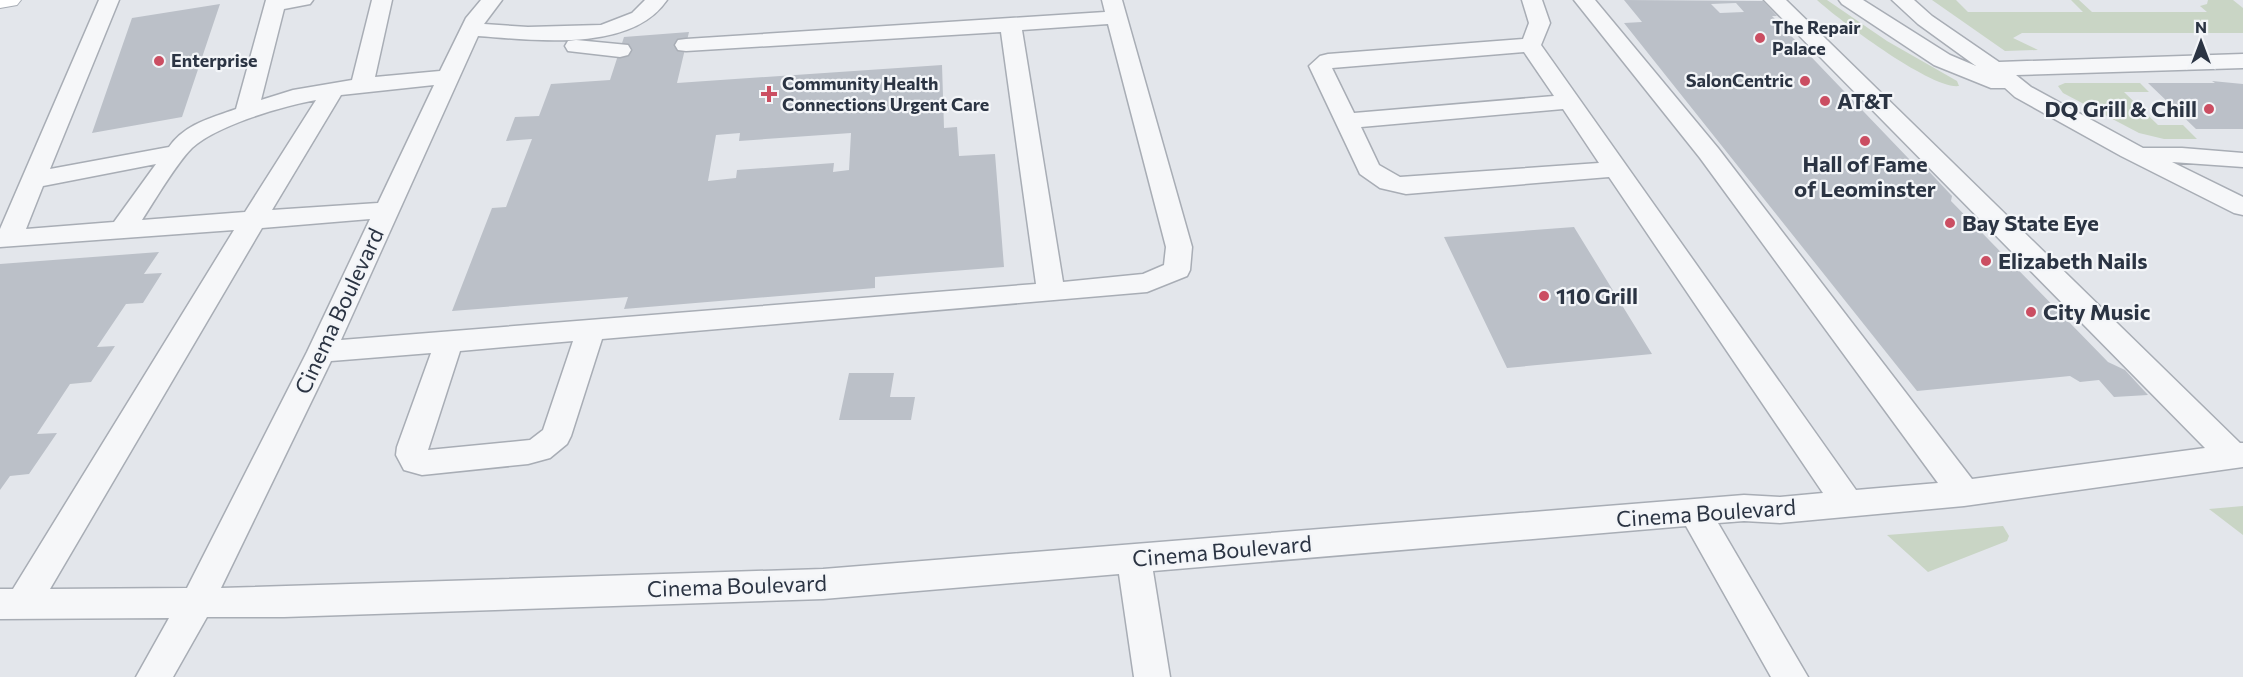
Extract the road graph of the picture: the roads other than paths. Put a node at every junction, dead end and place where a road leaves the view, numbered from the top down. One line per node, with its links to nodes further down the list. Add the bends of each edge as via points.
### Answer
1 (9, 0): 11 (main road)
2 (109, 0): 38 (lane)
3 (303, 0): 12 (lane)
4 (382, 0): 26 (lane)
5 (657, 0): 16 (lane, via 639,17 614,29)
6 (1532, 0): 18 (lane, via 1541,24)
7 (1584, 0): 49 (lane, via 1709,153)
8 (1774, 0): 48 (lane)
9 (1849, 0): 23 (lane, via 1925,50)
10 (1902, 0): 21 (lane)
11 (0, 1)
12 (276, 2): 30 (lane)
13 (1115, 9): 15 (lane); 44 (lane, via 1179,247 1177,270 1147,283)
14 (480, 12): 16 (lane); 24 (lane, Cinema Boulevard)
15 (1011, 25): 17 (lane); 44 (lane)
16 (528, 33): 19 (lane, via 573,46)
17 (686, 45)
18 (1530, 45): 29 (lane); 31 (lane, via 1328,61 1320,66 1321,71)
19 (620, 50)
20 (2243, 61): 22 (lane)
21 (1995, 69): 22 (lane); 23 (lane); 28 (lane)
22 (2041, 69): 25 (lane)
23 (1973, 74): 28 (lane)
24 (449, 77): 26 (lane); 40 (lane, Cinema Boulevard)
25 (2243, 77)
26 (363, 85): 27 (lane)
27 (334, 89): 30 (lane); 41 (lane)
28 (2023, 92): 34 (lane)
29 (1569, 102): 31 (lane); 37 (lane)
30 (248, 111): 33 (lane, via 206,127)
31 (1346, 121): 37 (lane, via 1370,169 1378,177 1401,186)
32 (2243, 146): 35 (lane)
33 (175, 153): 38 (lane); 42 (lane)
34 (2139, 155): 35 (lane); 39 (lane)
35 (2182, 155): 36 (lane)
36 (2243, 160)
37 (1617, 169): 50 (lane)
38 (33, 180): 43 (lane)
39 (2243, 207)
40 (387, 210): 41 (lane); 47 (lane, Cinema Boulevard)
41 (253, 220): 42 (lane); 54 (lane)
42 (122, 230): 43 (lane)
43 (4, 238)
44 (1051, 292): 45 (lane)
45 (591, 330): 46 (lane); 46 (lane, via 561,428 549,444 528,452 422,463 412,455 413,447)
46 (449, 342): 47 (lane)
47 (321, 352): 53 (lane, Cinema Boulevard)
48 (2238, 455): 49 (lane, Cinema Boulevard)
49 (1964, 493): 50 (lane, Cinema Boulevard)
50 (1847, 503): 51 (lane, Cinema Boulevard)
51 (1695, 513): 52 (lane, Cinema Boulevard); 57 (lane)
52 (1134, 558): 53 (lane, Cinema Boulevard, via 823,584); 56 (lane)
53 (197, 602): 54 (lane, Cinema Boulevard); 55 (lane)
54 (11, 604)
55 (154, 677)
56 (1152, 677)
57 (1790, 677)

